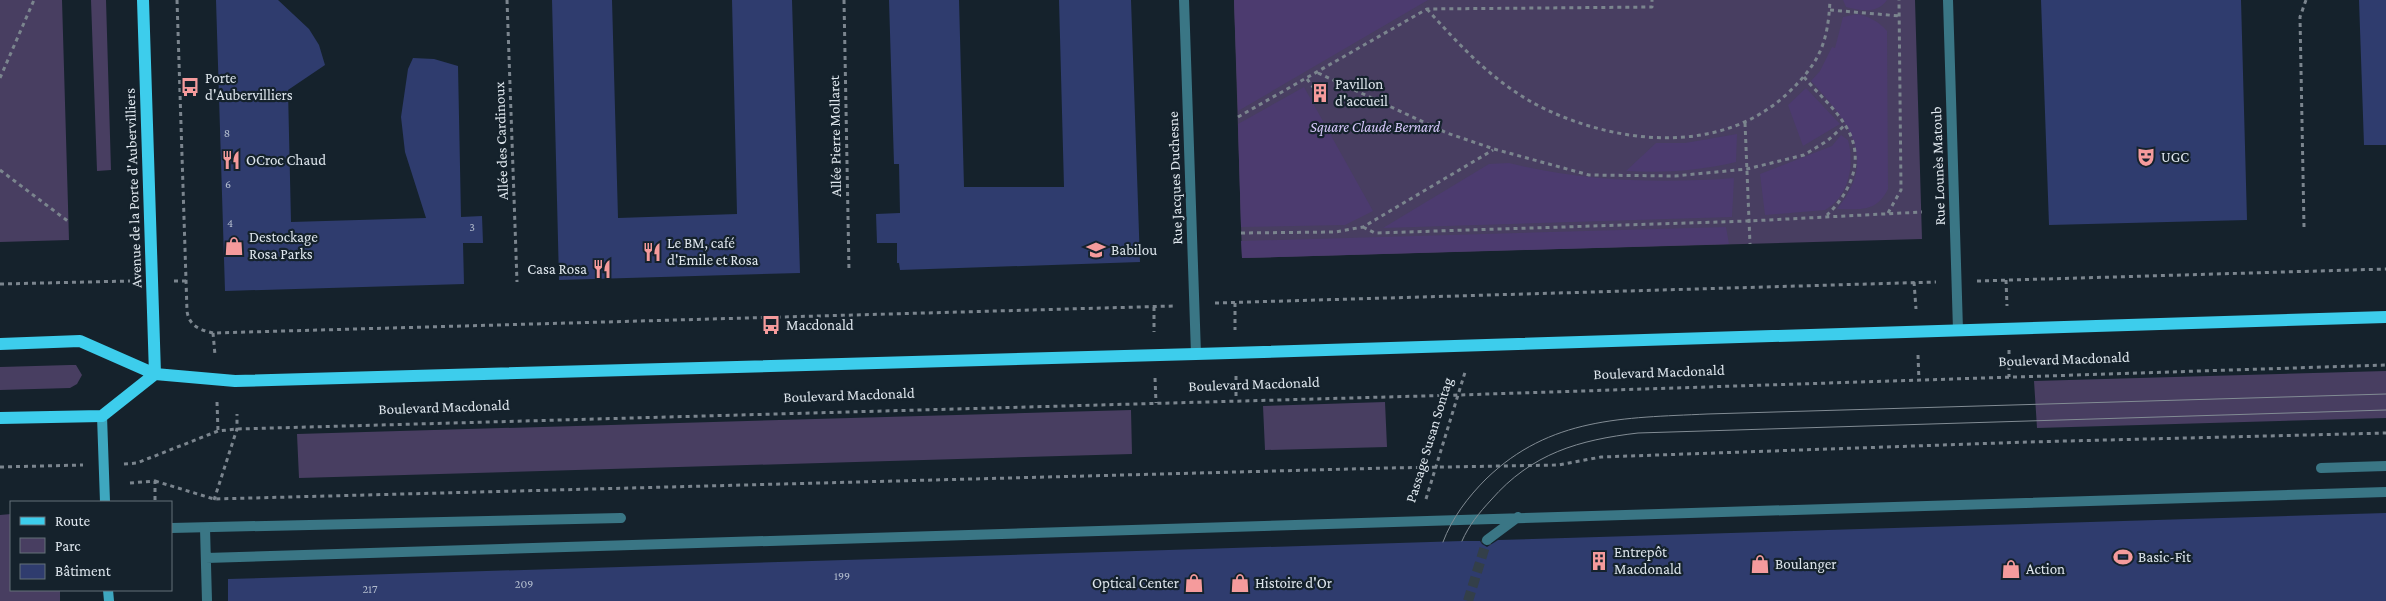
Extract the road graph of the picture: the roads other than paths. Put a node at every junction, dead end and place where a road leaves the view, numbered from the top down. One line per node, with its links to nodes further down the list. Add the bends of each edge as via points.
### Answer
1 (143, 0): 8 (main road, Avenue de la Porte d'Aubervilliers)
2 (1184, 0): 7 (street, Rue Jacques Duchesne)
3 (1948, 0): 5 (street, Rue Lounès Matoub)
4 (2386, 317): 5 (main road, Boulevard Macdonald)
5 (1958, 330): 7 (main road, Boulevard Macdonald)
6 (0, 344): 8 (main road, Boulevard Macdonald, via 80,341)
7 (1196, 354): 8 (main road, Boulevard Macdonald, via 235,381)
8 (155, 374): 9 (main road)
9 (102, 416): 10 (main road); 14 (main road)
10 (0, 418)
11 (2386, 466): 12 (street)
12 (2321, 468)
13 (2386, 492): 15 (street)
14 (105, 501)
15 (1518, 517): 19 (street); 20 (street)
16 (621, 518): 18 (street)
17 (172, 528): 18 (street)
18 (205, 528): 20 (street)
19 (1487, 540)
20 (206, 558): 21 (street)
21 (207, 601)

